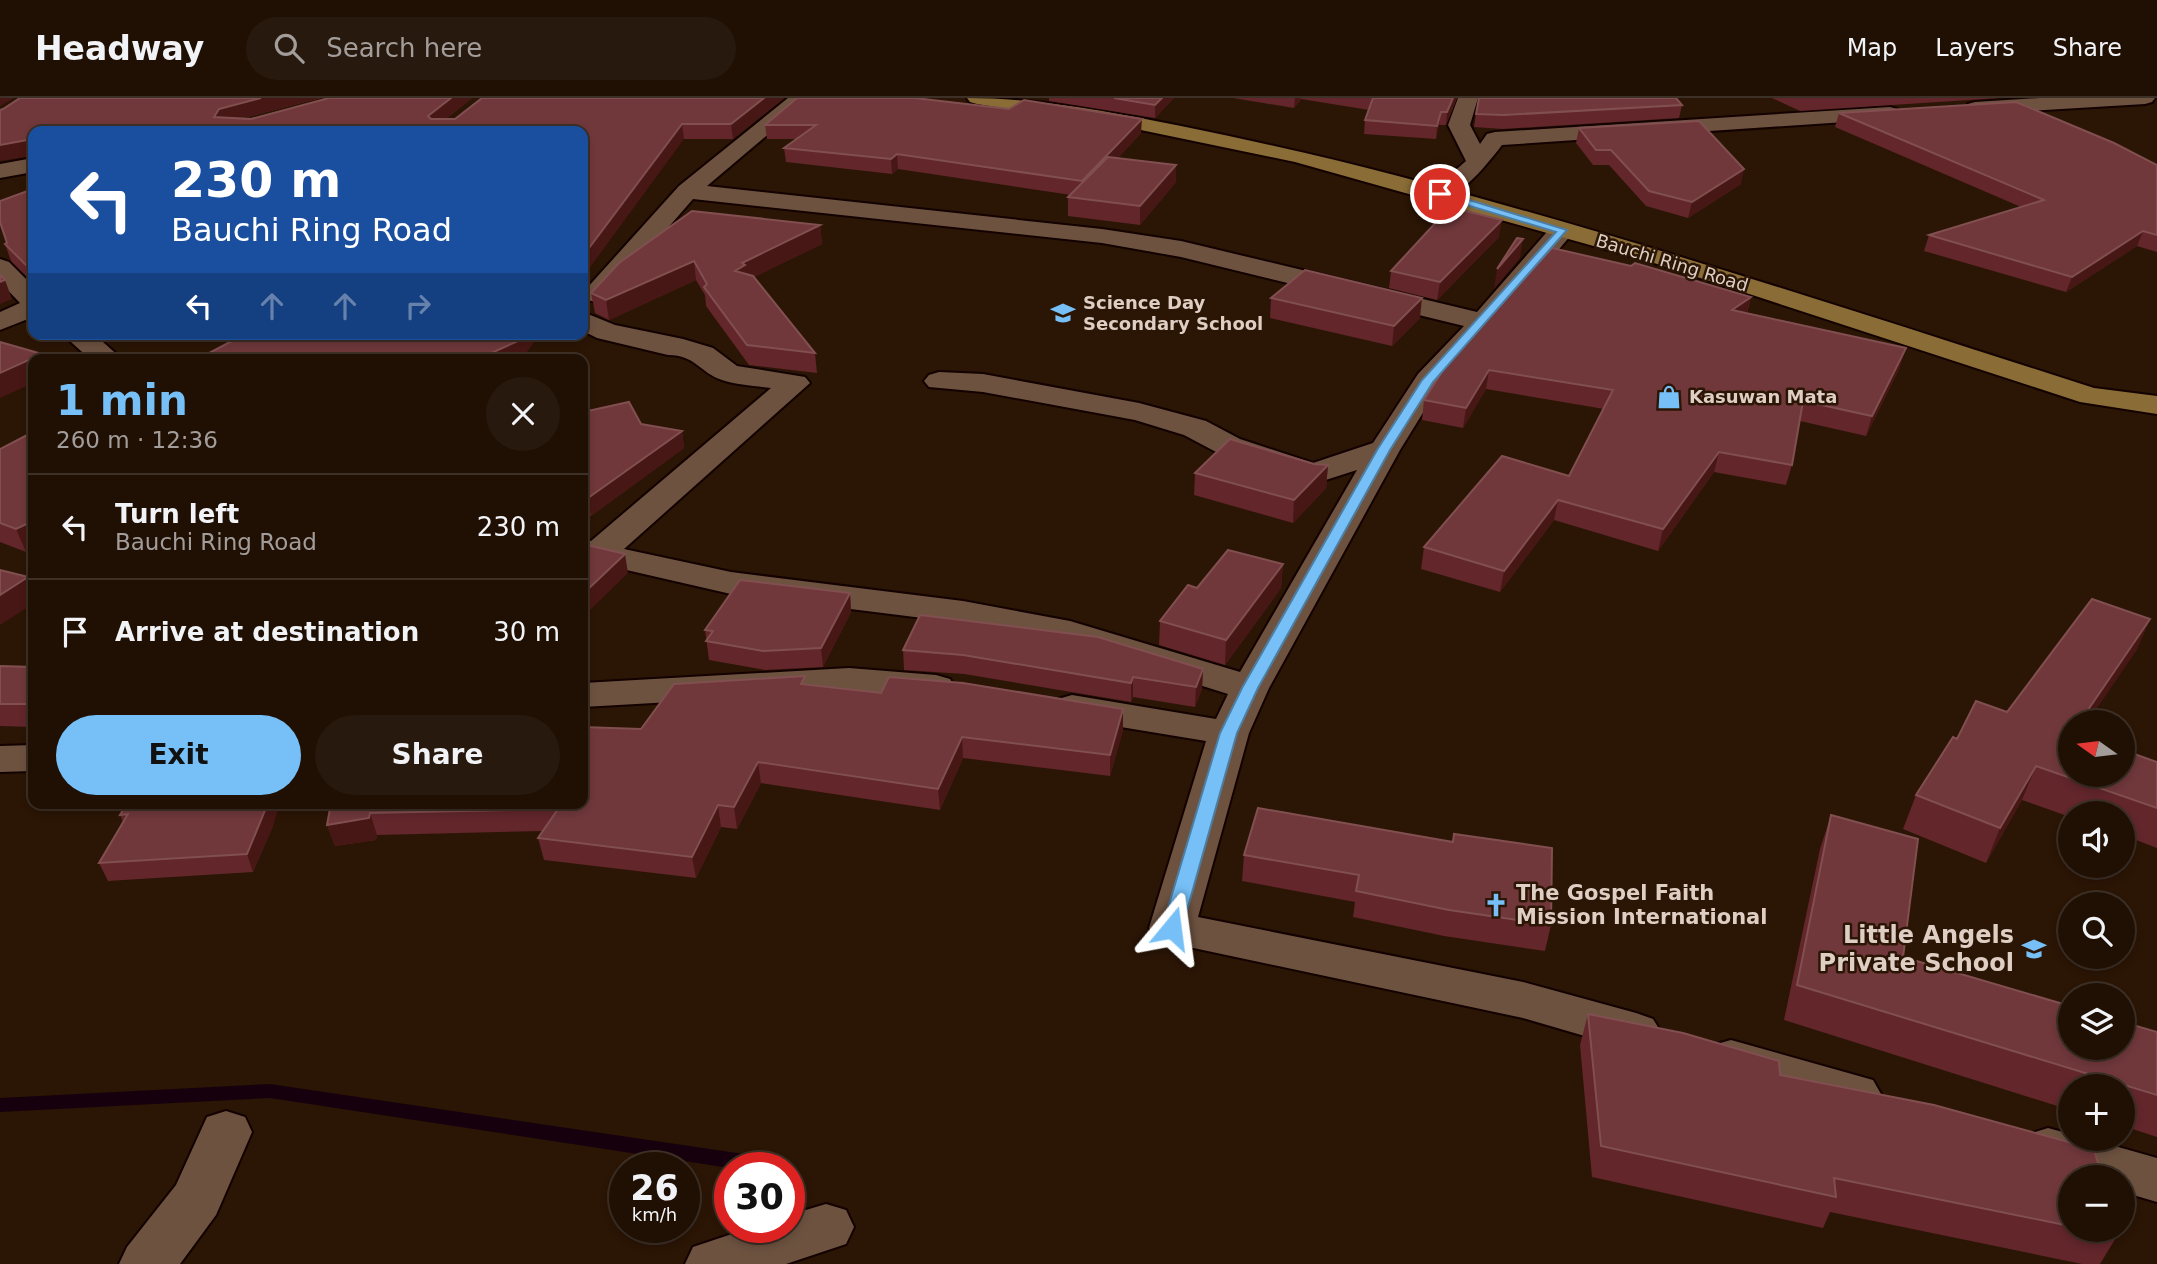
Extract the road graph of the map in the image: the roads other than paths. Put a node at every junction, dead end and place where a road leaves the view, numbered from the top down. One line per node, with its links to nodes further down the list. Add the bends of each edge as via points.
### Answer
1 (801, 98): 12 (street)
2 (977, 98): 13 (main road, Bauchi Ring Road, via 1298,156)
3 (1468, 98): 9 (street, via 1460,125)
4 (2145, 98): 6 (street)
5 (1963, 103): 6 (street)
6 (2012, 107): 8 (street)
7 (1905, 112): 9 (street, via 1495,139)
8 (2049, 122)
9 (1478, 162): 13 (street)
10 (28, 166): 11 (street)
11 (0, 171)
12 (687, 191): 17 (street); 21 (street, via 1102,236 1181,249)
13 (1440, 194): 14 (main road, Bauchi Ring Road)
14 (1562, 230): 21 (street); 25 (main road, Bauchi Ring Road, via 1663,258 2090,396)
15 (0, 267): 16 (street)
16 (28, 296)
17 (588, 300)
18 (28, 309): 19 (street)
19 (0, 321)
20 (588, 322): 27 (street, via 667,348 692,350 729,373 795,383)
21 (1483, 322): 26 (street, via 1428,380)
22 (84, 340): 23 (street)
23 (102, 354)
24 (939, 381): 26 (street, via 984,383 1139,412 1195,428 1228,446 1313,474)
25 (2157, 405)
26 (1384, 450): 28 (street)
27 (590, 552): 28 (street, via 731,583 962,612 1070,632)
28 (1250, 688): 32 (street)
29 (964, 689): 30 (street, via 849,680)
30 (588, 695)
31 (1044, 702): 32 (street)
32 (1228, 733): 35 (street, via 1172,928 1523,1000)
33 (28, 758): 34 (street)
34 (0, 759)
35 (1893, 1105)
36 (226, 1132): 40 (street, via 197,1199)
37 (2012, 1139): 38 (street)
38 (2157, 1180)
39 (826, 1227): 41 (street)
40 (147, 1264)
41 (713, 1264)

